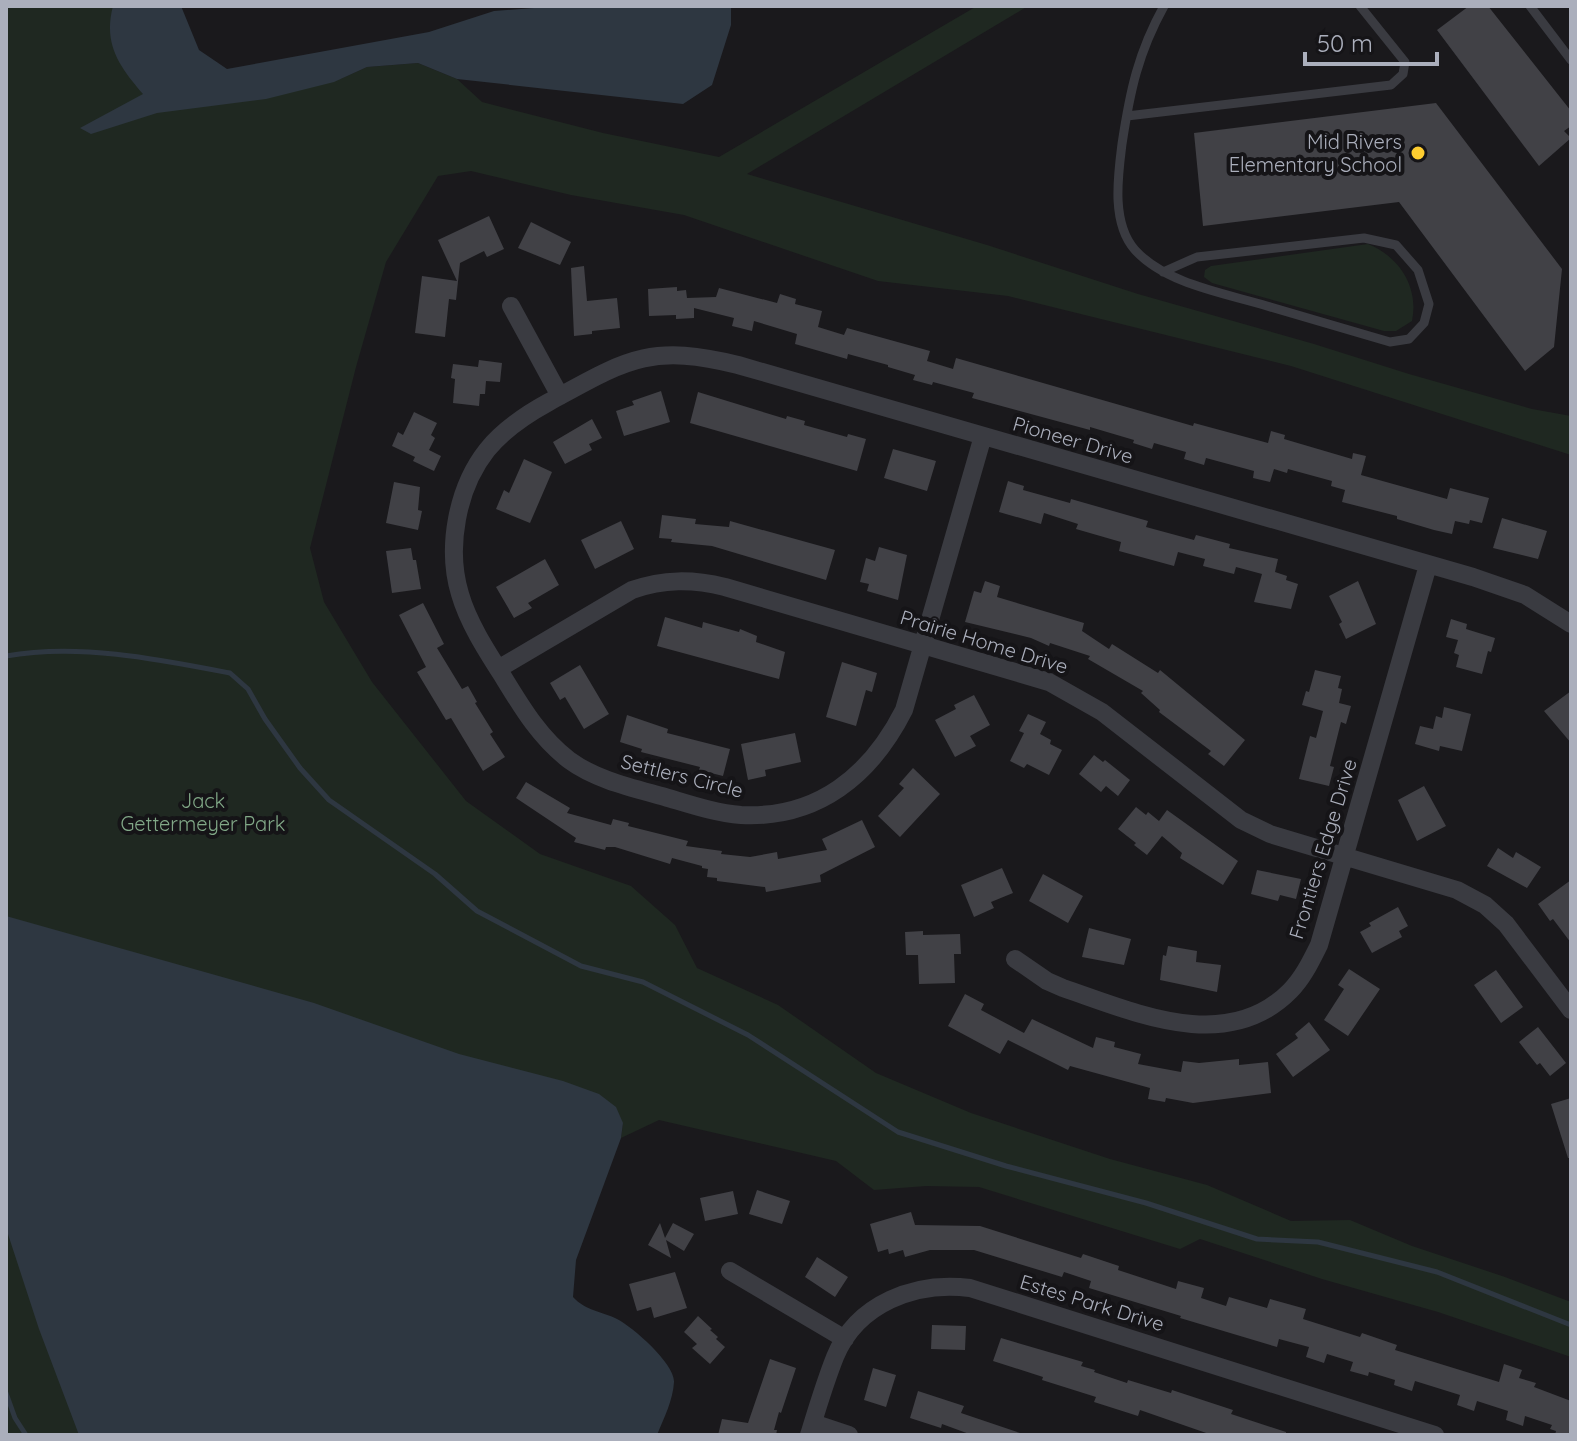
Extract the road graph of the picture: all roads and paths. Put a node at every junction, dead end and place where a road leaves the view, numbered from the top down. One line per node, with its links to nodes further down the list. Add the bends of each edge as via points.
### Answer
1 (1164, 6): 5 (lane, via 1146,39)
2 (1360, 6): 5 (lane, via 1405,62 1403,74 1391,85)
3 (1530, 6): 4 (lane)
4 (1571, 60)
5 (1127, 116): 6 (lane, via 1119,166 1123,228 1134,249)
6 (1163, 272): 6 (lane, via 1390,342 1409,339 1424,323 1429,304 1418,270 1396,245 1364,238 1197,257)
7 (511, 306): 8 (street)
8 (560, 396): 9 (street, Pioneer Drive, via 627,361 700,355); 13 (street, Settlers Circle, via 507,430 487,450 461,503 454,536 459,594)
9 (983, 436): 10 (street, Pioneer Drive); 12 (street, Settlers Circle)
10 (1428, 565): 11 (street, Pioneer Drive, via 1525,595); 14 (street, Frontiers Edge Drive)
11 (1571, 624)
12 (922, 646): 13 (street, Prairie Home Drive, via 725,587 681,580 632,590); 13 (street, Settlers Circle, via 904,710 870,764 821,799 772,814 709,809 593,775 544,738); 14 (street, Prairie Home Drive, via 1049,682 1102,712 1241,820)
13 (498, 669)
14 (1346, 856): 15 (street, Frontiers Edge Drive, via 1307,969 1273,1005 1238,1022 1187,1024 1104,1002 1047,981); 16 (street, Prairie Home Drive, via 1457,890 1485,905 1506,924)
15 (1015, 959)
16 (1571, 1010)
17 (730, 1271): 18 (street)
18 (845, 1339): 19 (street, Estes Park Drive); 21 (street, Estes Park Drive, via 897,1295 922,1287 970,1288)
19 (811, 1429): 20 (street)
20 (849, 1435)
21 (1435, 1435)

